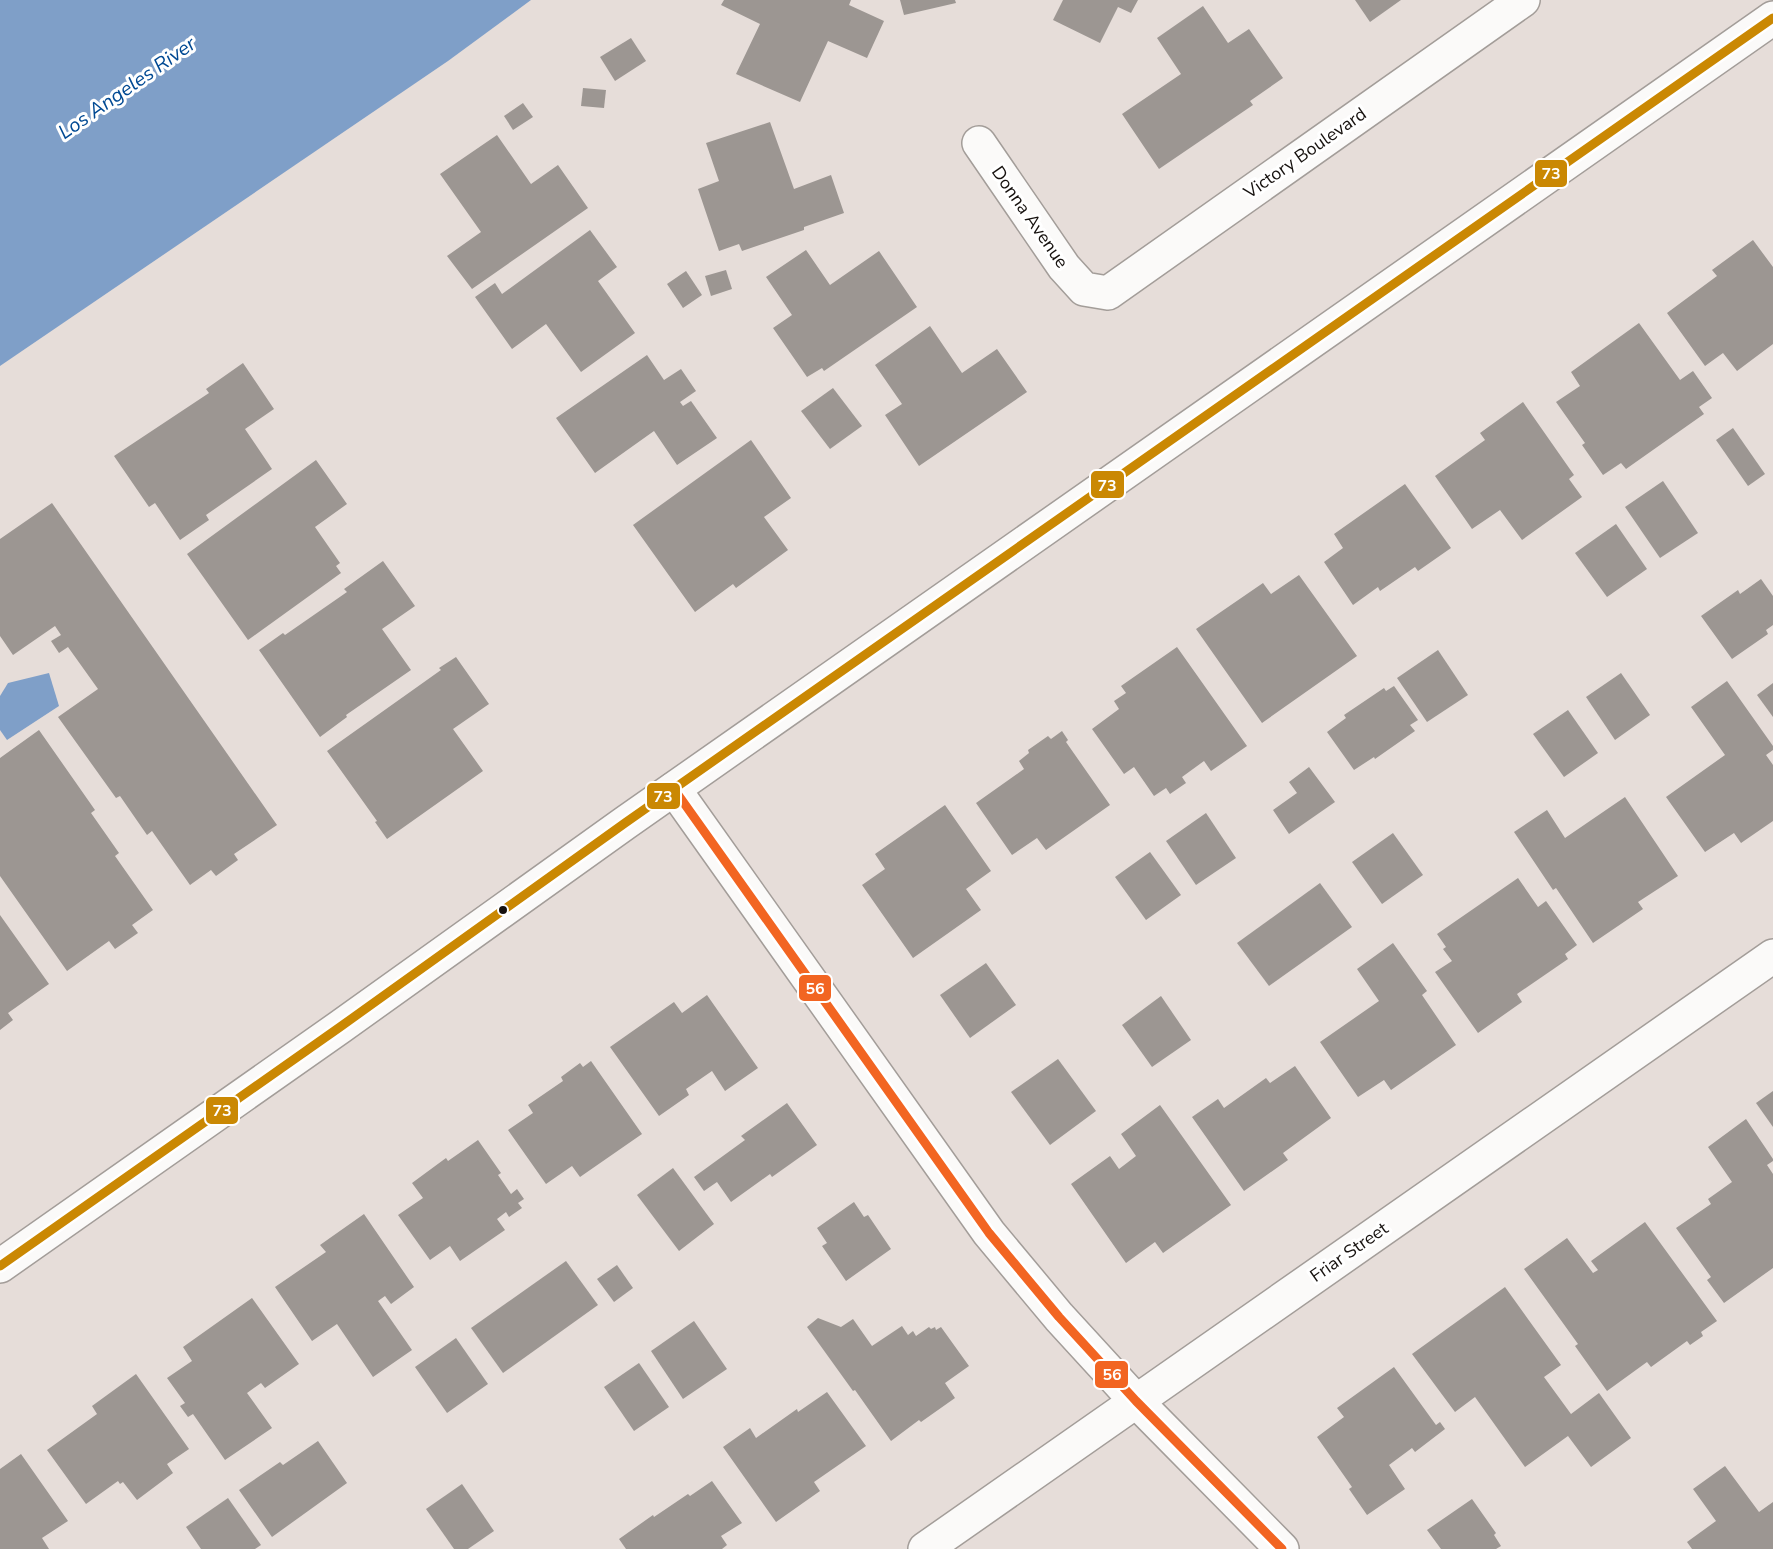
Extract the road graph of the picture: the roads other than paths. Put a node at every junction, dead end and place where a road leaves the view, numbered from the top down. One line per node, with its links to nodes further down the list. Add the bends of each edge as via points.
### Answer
1 (1523, 0): 4 (street, Victory Boulevard, via 1108,293)
2 (1773, 18): 5 (street)
3 (979, 143): 4 (street, Donna Avenue, via 1064,267)
4 (1084, 289)
5 (674, 789): 7 (street); 8 (street, via 989,1233)
6 (1773, 956): 8 (street, Friar Street)
7 (0, 1266)
8 (1136, 1401): 9 (street, Friar Street); 10 (street)
9 (925, 1549)
10 (1282, 1549)

